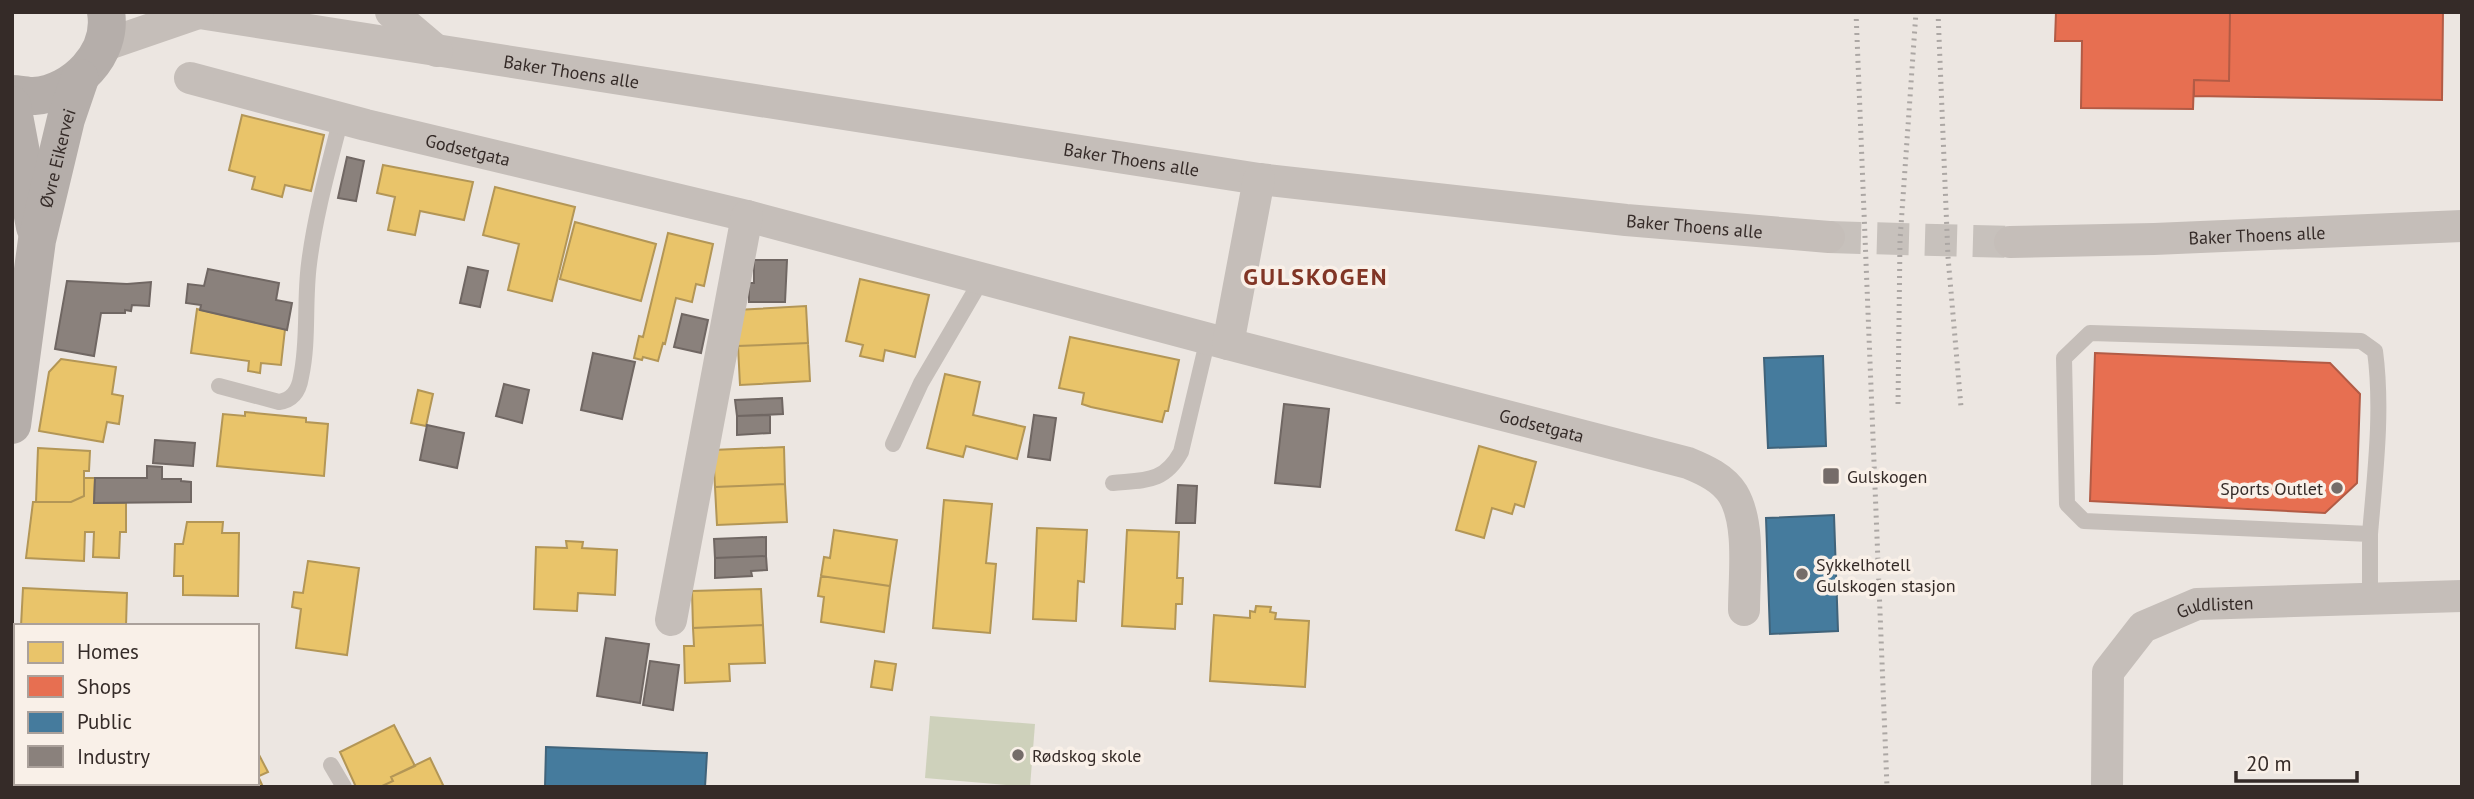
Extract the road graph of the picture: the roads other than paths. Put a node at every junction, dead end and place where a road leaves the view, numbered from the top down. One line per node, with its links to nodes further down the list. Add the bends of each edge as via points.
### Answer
1 (391, 12): 4 (street)
2 (196, 13): 3 (street, Baker Thoens alle); 4 (street, Baker Thoens alle)
3 (104, 29): 5 (main road, via 93,63)
4 (437, 51): 10 (street, Baker Thoens alle)
5 (79, 78): 7 (main road, via 34,96); 14 (main road, Øvre Eikervei)
6 (190, 78): 9 (street, Godsetgata)
7 (12, 94)
8 (12, 105): 14 (main road, Øvre Eikervei)
9 (341, 118): 11 (street, Godsetgata); 18 (lane, via 308,266 305,350 297,391 279,402)
10 (1259, 179): 13 (street, Baker Thoens alle, via 1626,220); 17 (street)
11 (747, 216): 16 (street, Godsetgata); 26 (street)
12 (2462, 226): 15 (street, Baker Thoens alle)
13 (1829, 237)
14 (37, 240): 19 (main road, Øvre Eikervei)
15 (2010, 242)
16 (982, 279): 17 (street, Godsetgata); 20 (lane, via 921,383)
17 (1218, 341): 21 (lane, via 1174,465 1155,479); 25 (street, Godsetgata, via 1705,470 1733,494 1740,512)
18 (219, 386)
19 (12, 425)
20 (893, 443)
21 (1113, 483)
22 (2371, 534): 22 (lane, via 2084,521 2067,504 2064,358 2090,333 2361,341 2375,351 2378,374); 24 (lane)
23 (2462, 596): 24 (street, Guldlisten)
24 (2370, 597): 29 (street, Guldlisten, via 2197,604 2143,627 2108,671)
25 (1744, 610)
26 (671, 620)
27 (331, 765): 28 (lane)
28 (344, 787)
29 (2107, 787)

